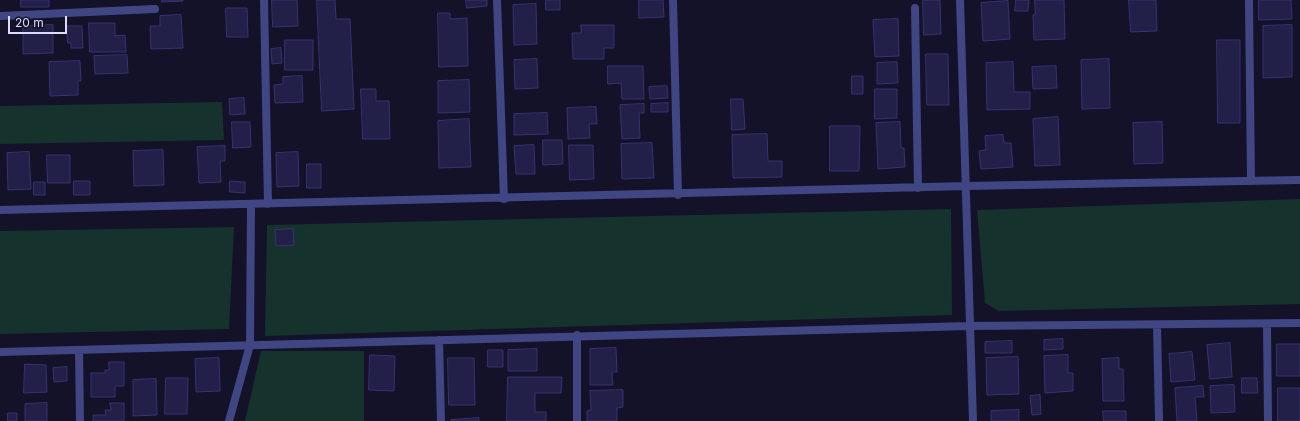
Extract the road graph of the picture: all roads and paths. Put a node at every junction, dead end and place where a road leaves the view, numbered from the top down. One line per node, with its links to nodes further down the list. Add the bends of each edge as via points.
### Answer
1 (264, 0): 15 (street)
2 (496, 0): 14 (street)
3 (673, 0): 13 (street)
4 (960, 0): 11 (street)
5 (1249, 0): 10 (street)
6 (915, 8): 12 (street)
7 (155, 9): 8 (street)
8 (0, 16)
9 (1300, 180): 10 (street)
10 (1251, 181): 11 (street)
11 (966, 186): 12 (street); 21 (street)
12 (918, 188): 13 (street)
13 (678, 195): 14 (street)
14 (504, 199): 15 (street)
15 (268, 204): 16 (street)
16 (251, 205): 17 (street); 24 (street)
17 (0, 210)
18 (1300, 323): 19 (street)
19 (1267, 324): 20 (street); 33 (street)
20 (1157, 325): 21 (street); 32 (street)
21 (970, 326): 22 (street); 31 (street)
22 (577, 336): 23 (street); 30 (street)
23 (439, 340): 24 (street); 29 (street)
24 (250, 345): 25 (street); 28 (street)
25 (79, 350): 26 (street); 27 (street)
26 (0, 352)
27 (80, 421)
28 (229, 421)
29 (441, 421)
30 (577, 421)
31 (973, 421)
32 (1159, 421)
33 (1268, 421)

